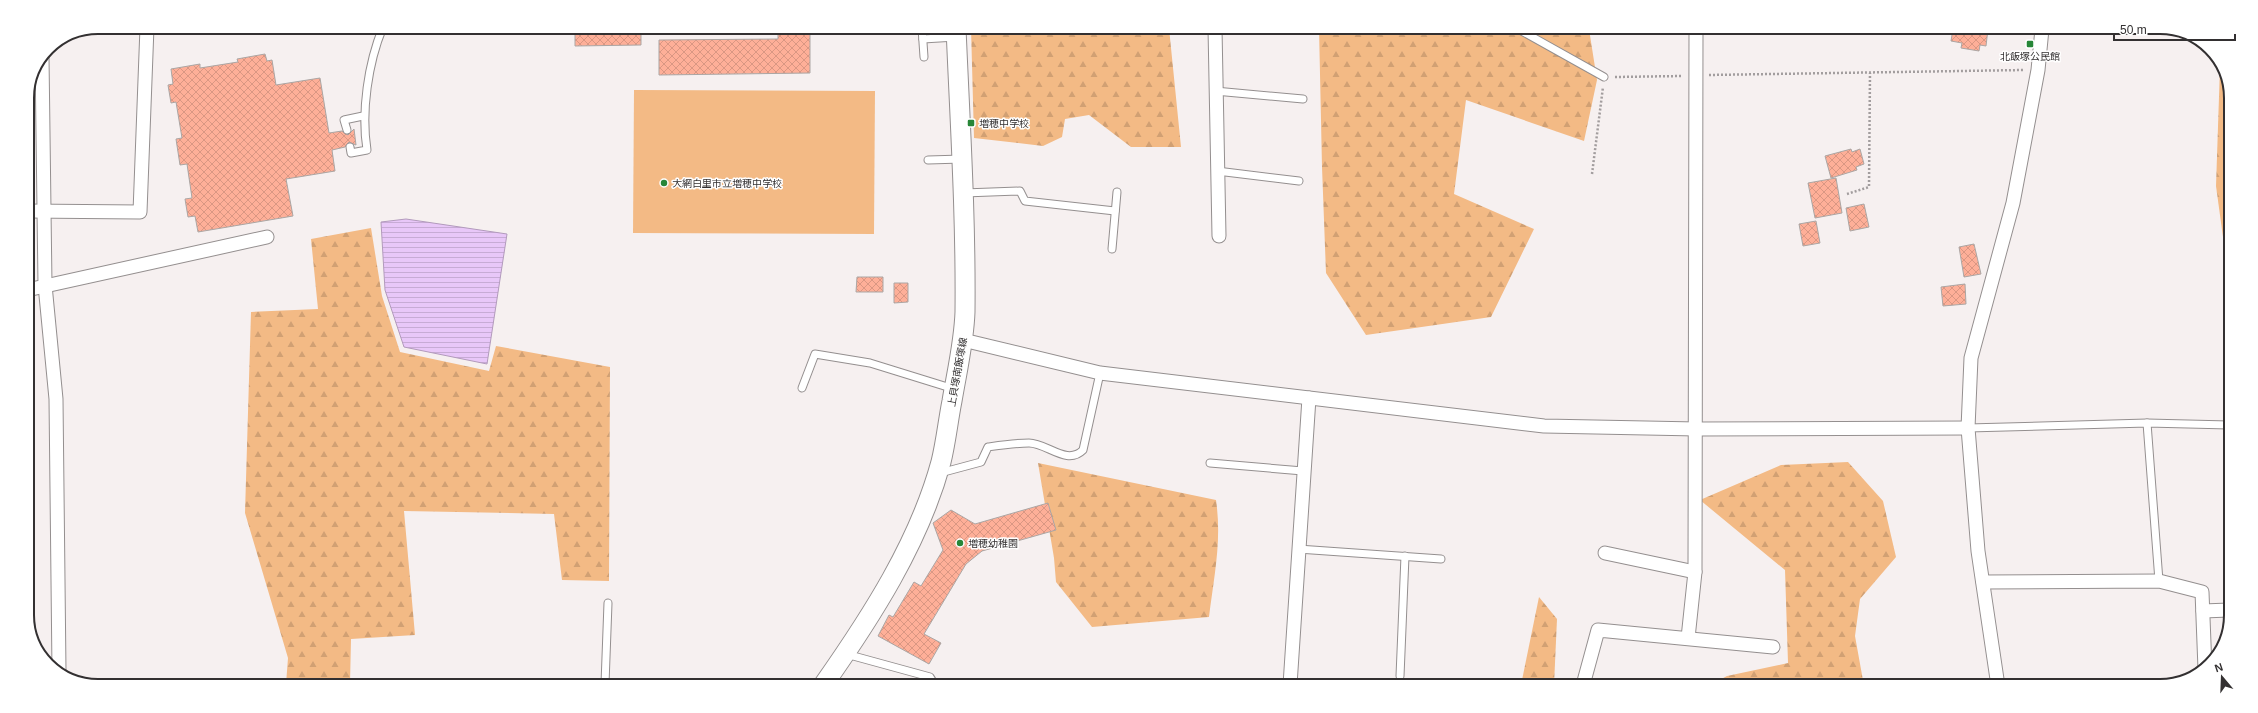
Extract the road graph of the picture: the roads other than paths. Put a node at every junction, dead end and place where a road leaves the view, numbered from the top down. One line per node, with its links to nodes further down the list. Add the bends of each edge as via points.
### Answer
1 (147, 34): 27 (street, via 140,212)
2 (380, 34): 16 (lane, via 375,48)
3 (923, 34): 10 (lane)
4 (950, 34): 10 (lane)
5 (956, 34): 19 (street, 上貝塚南飯塚線)
6 (1215, 34): 14 (street)
7 (1527, 34): 13 (lane)
8 (1696, 34): 41 (street)
9 (2042, 34): 40 (street, via 2038,70 2013,203 1971,358)
10 (923, 39): 11 (lane)
11 (924, 57)
12 (42, 68): 27 (street)
13 (1604, 77)
14 (1215, 90): 15 (lane); 21 (street)
15 (1303, 99)
16 (363, 116): 17 (lane, via 344,120); 18 (lane, via 367,150 351,153)
17 (347, 130)
18 (350, 146)
19 (962, 159): 20 (lane); 24 (street, 上貝塚南飯塚線)
20 (928, 160)
21 (1217, 171): 22 (lane); 28 (street)
22 (1300, 181)
23 (1116, 192): 25 (lane)
24 (962, 193): 25 (lane, via 1020,191 1025,201); 33 (street, 上貝塚南飯塚線, via 965,312)
25 (1115, 210): 30 (lane)
26 (34, 211): 27 (street)
27 (44, 211): 31 (street)
28 (1218, 236)
29 (267, 237): 31 (street)
30 (1112, 249)
31 (45, 285): 32 (street); 59 (street, via 56,399)
32 (34, 288)
33 (963, 340): 34 (street); 36 (street, 上貝塚南飯塚線)
34 (1100, 373): 37 (street); 44 (lane, via 1084,450 1080,454 1070,457 1030,443 988,447 981,462)
35 (802, 388): 36 (lane, via 815,354 870,363)
36 (954, 389): 44 (street, 上貝塚南飯塚線)
37 (1309, 398): 41 (street, via 1544,426); 43 (street)
38 (2147, 423): 39 (lane); 40 (lane); 50 (lane)
39 (2224, 425)
40 (1968, 428): 41 (street); 51 (street)
41 (1697, 429): 49 (street)
42 (1210, 463): 43 (lane)
43 (1303, 471): 45 (street)
44 (937, 474): 57 (street, 上貝塚南飯塚線, via 920,520 900,562)
45 (1298, 549): 47 (lane); 64 (street)
46 (1605, 552): 49 (street)
47 (1405, 556): 48 (lane); 60 (lane)
48 (1441, 559)
49 (1696, 572): 55 (street)
50 (2159, 581): 51 (street); 54 (street, via 2202,592)
51 (1983, 582): 66 (street)
52 (608, 603): 61 (lane)
53 (2224, 610): 54 (street)
54 (2203, 611): 58 (street)
55 (1688, 638): 56 (street); 65 (street, via 1598,630)
56 (1773, 647)
57 (845, 654): 62 (street, 上貝塚南飯塚線); 63 (lane)
58 (2205, 657)
59 (59, 666)
60 (1400, 676)
61 (605, 679)
62 (828, 679)
63 (931, 679)
64 (1290, 679)
65 (1585, 679)
66 (1997, 679)

